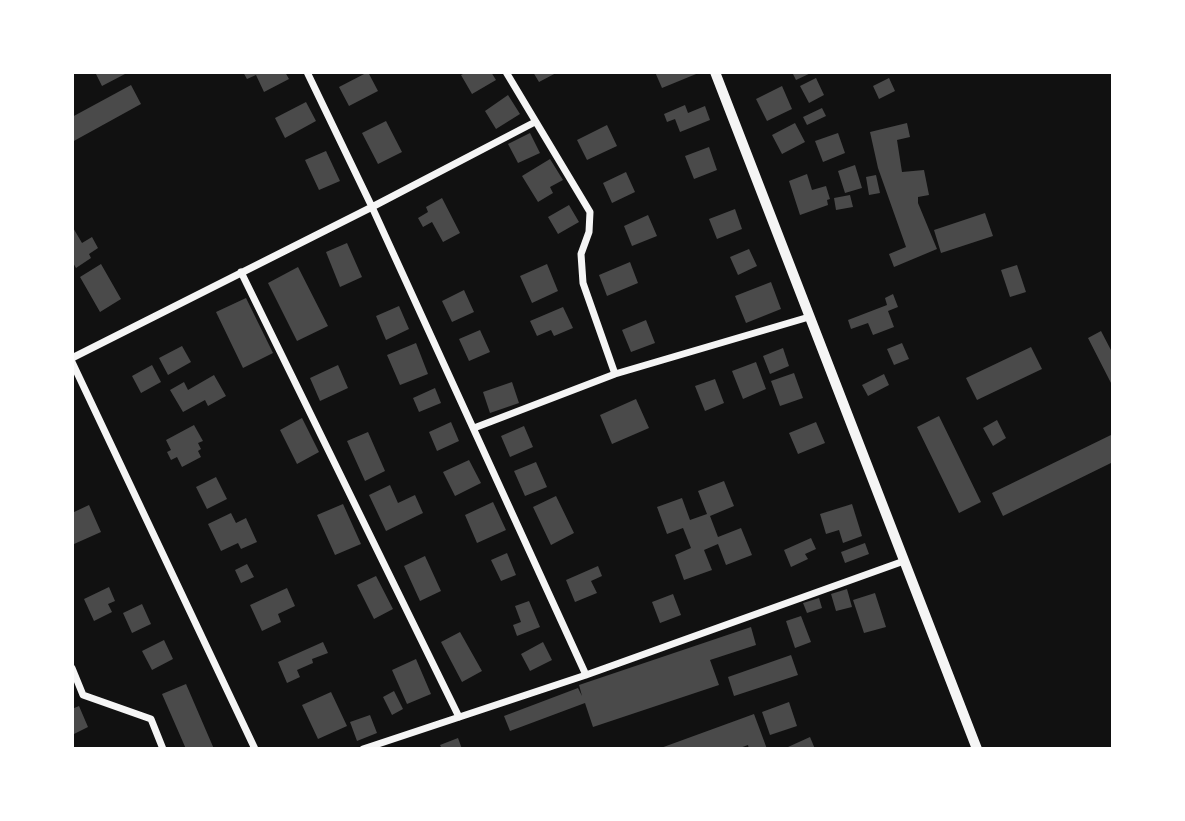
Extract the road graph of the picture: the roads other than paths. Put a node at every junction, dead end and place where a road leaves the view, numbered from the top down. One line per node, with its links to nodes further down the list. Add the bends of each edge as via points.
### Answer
1 (307, 72): 5 (street)
2 (506, 72): 4 (street)
3 (715, 72): 7 (main road)
4 (535, 122): 5 (street); 9 (street, via 590,212 581,254 583,283)
5 (372, 207): 6 (street); 10 (street)
6 (242, 272): 8 (street); 14 (street)
7 (809, 317): 9 (street); 11 (main road)
8 (72, 360): 16 (street)
9 (615, 374): 10 (street)
10 (474, 428): 13 (street)
11 (904, 561): 13 (street); 18 (main road)
12 (72, 668): 15 (street, via 83,695 151,719)
13 (586, 674): 14 (street)
14 (458, 717): 17 (street)
15 (163, 749)
16 (255, 749)
17 (363, 749)
18 (977, 749)

